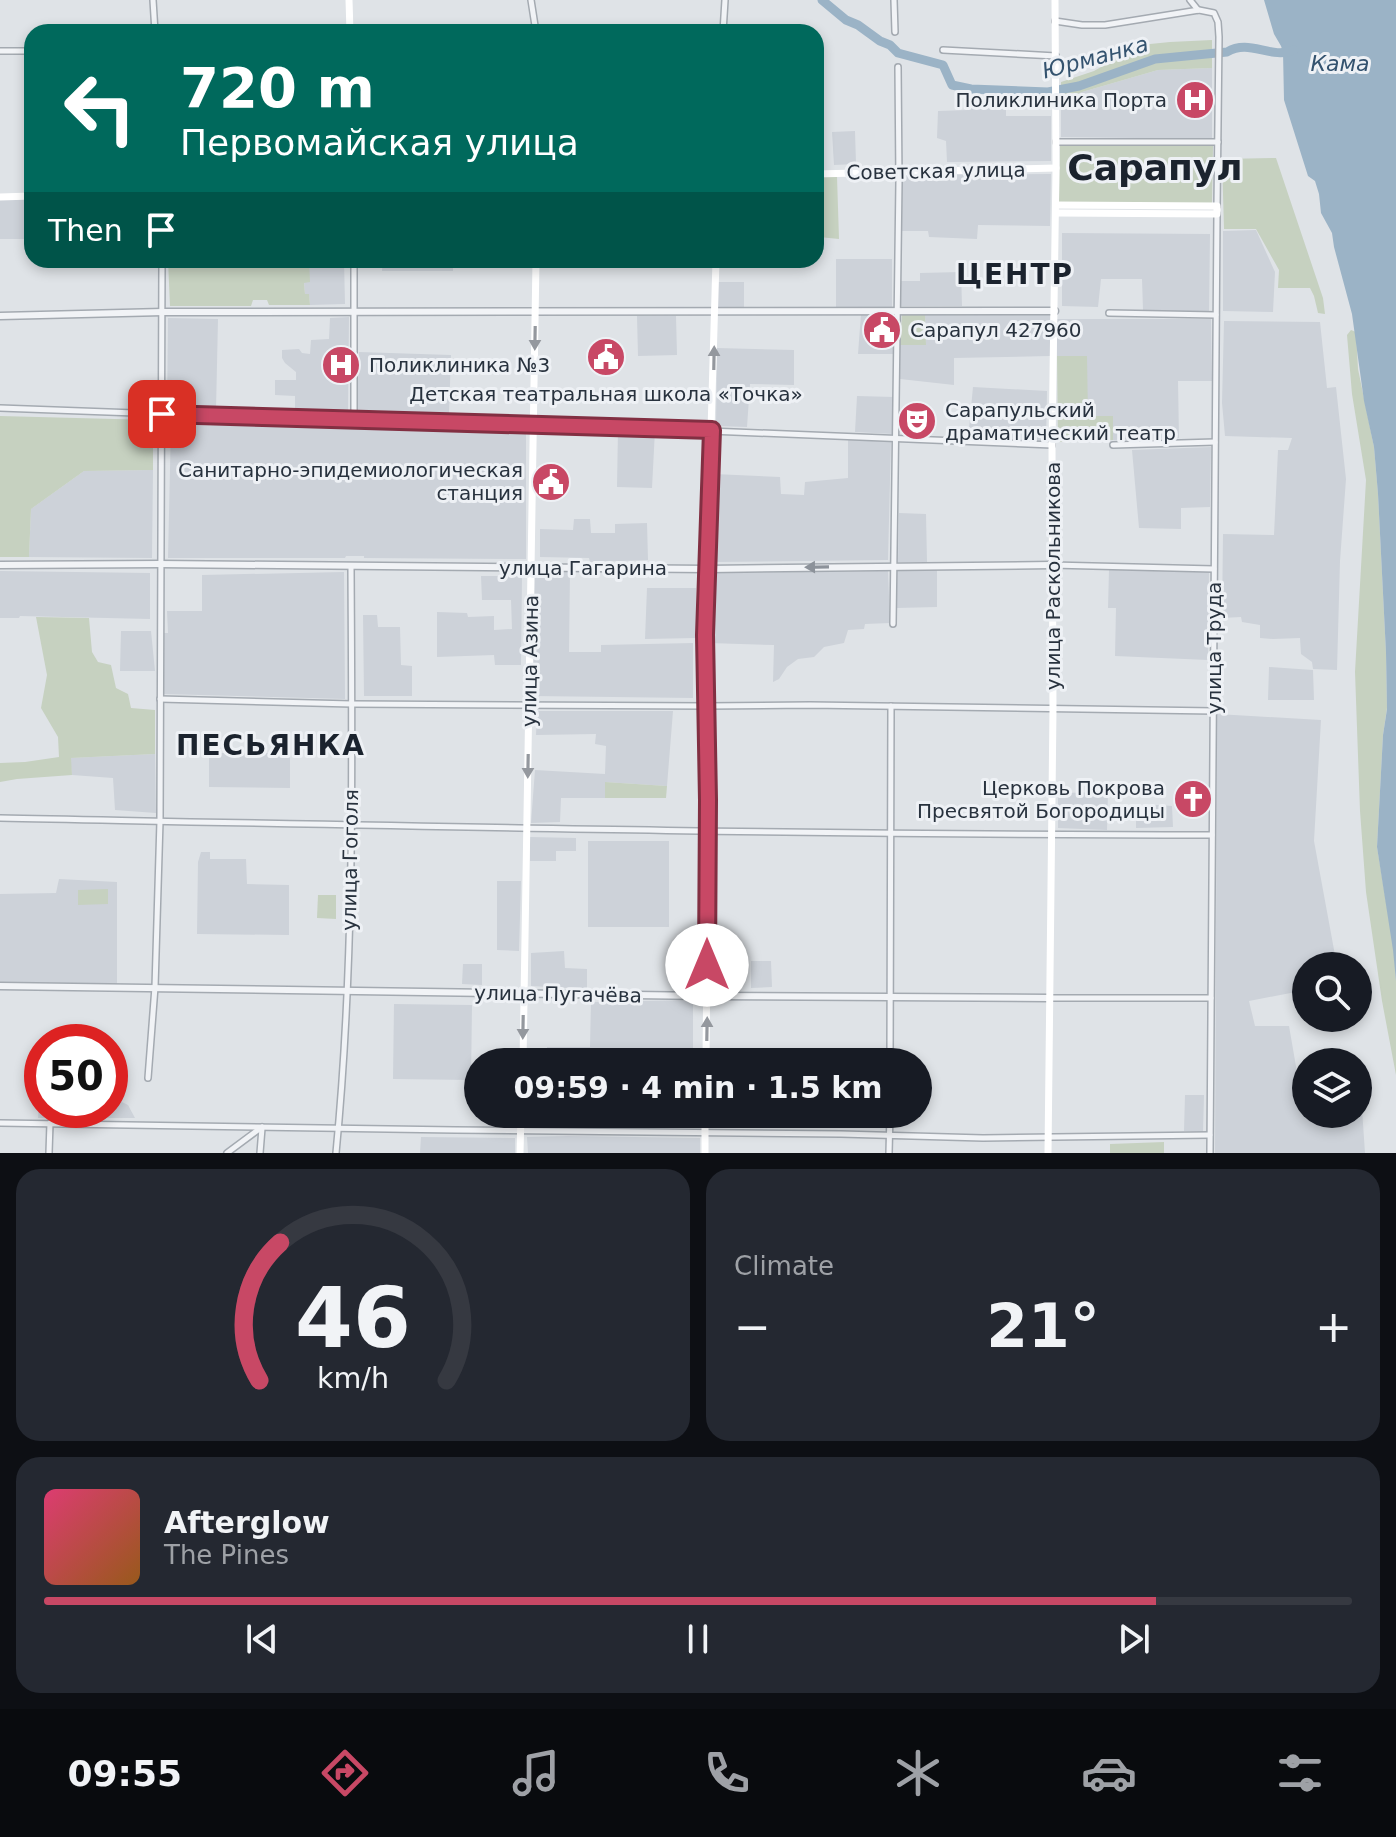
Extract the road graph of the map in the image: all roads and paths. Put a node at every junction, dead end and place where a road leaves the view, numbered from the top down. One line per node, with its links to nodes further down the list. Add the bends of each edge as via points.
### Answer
1 (153, 0): 10 (street)
2 (349, 0): 11 (main road)
3 (531, 0): 12 (street)
4 (725, 0): 13 (street)
5 (894, 0): 14 (street)
6 (1055, 0): 9 (main road, улица Раскольникова)
7 (1190, 0): 8 (street)
8 (1199, 10): 9 (street, via 1105,25); 21 (street, улица Труда, via 1214,13 1218,22)
9 (1054, 21): 18 (main road, улица Раскольникова)
10 (154, 24)
11 (350, 24)
12 (535, 24)
13 (724, 24)
14 (895, 32)
15 (943, 50): 18 (street)
16 (0, 51): 17 (street)
17 (24, 51)
18 (1056, 59): 20 (main road, улица Раскольникова)
19 (898, 67): 23 (street)
20 (1056, 142): 21 (street); 22 (main road, улица Раскольникова)
21 (1218, 142): 28 (street, улица Труда)
22 (1056, 168): 23 (main road, Советская улица); 27 (main road, улица Раскольникова)
23 (899, 171): 24 (main road, Советская улица); 33 (street)
24 (824, 174)
25 (24, 196): 26 (main road)
26 (0, 197)
27 (1056, 209): 28 (main road); 34 (main road, улица Раскольникова)
28 (1217, 210): 40 (street, улица Труда)
29 (162, 268): 35 (street)
30 (354, 268): 37 (street)
31 (536, 268): 38 (main road, улица Азина)
32 (716, 268): 36 (main road)
33 (897, 311): 34 (street); 36 (street); 47 (street)
34 (1055, 311): 49 (main road, улица Раскольникова)
35 (163, 312): 37 (street); 41 (street); 43 (street)
36 (715, 312): 38 (street); 46 (main road, one-way to 36)
37 (355, 313): 38 (street); 44 (street)
38 (536, 313): 45 (main road, улица Азина, one-way to 45)
39 (1109, 313): 40 (street)
40 (1216, 315): 48 (street, улица Труда)
41 (0, 316)
42 (0, 408): 43 (street)
43 (162, 414): 44 (street); 51 (street)
44 (354, 419): 45 (street)
45 (534, 424): 46 (street); 56 (main road, улица Азина)
46 (712, 430): 47 (street); 57 (main road)
47 (896, 438): 49 (street); 55 (street)
48 (1215, 442): 50 (street); 58 (street, улица Труда)
49 (1052, 445): 53 (main road, улица Раскольникова)
50 (1113, 445)
51 (160, 564): 52 (street, улица Гагарина); 54 (street, улица Гагарина); 60 (street)
52 (0, 565)
53 (1052, 565): 55 (street, улица Гагарина); 58 (street, улица Гагарина); 65 (main road, улица Раскольникова)
54 (351, 566): 56 (street, улица Гагарина); 61 (street, улица Гоголя)
55 (895, 566): 57 (street, улица Гагарина, one-way to 57); 59 (street)
56 (531, 568): 57 (street, улица Гагарина); 62 (main road, улица Азина)
57 (708, 569): 63 (main road)
58 (1214, 569): 66 (street, улица Труда)
59 (893, 624)
60 (160, 699): 61 (street); 68 (street)
61 (352, 704): 62 (street); 69 (street, улица Гоголя)
62 (529, 704): 63 (street); 70 (main road, улица Азина, one-way to 70)
63 (707, 706): 64 (street); 71 (main road)
64 (891, 706): 65 (street); 72 (street)
65 (1053, 709): 66 (street); 73 (main road, улица Раскольникова)
66 (1214, 711): 74 (street, улица Труда)
67 (0, 818): 68 (street)
68 (160, 821): 69 (street); 76 (street)
69 (353, 824): 70 (street); 77 (street, улица Гоголя)
70 (527, 829): 71 (street); 78 (main road, улица Азина)
71 (708, 831): 72 (street); 79 (main road)
72 (892, 833): 73 (street); 80 (street)
73 (1052, 835): 74 (street); 81 (main road, улица Раскольникова)
74 (1212, 835): 82 (street, улица Труда)
75 (0, 986): 76 (street, улица Пугачёва)
76 (155, 987): 77 (street, улица Пугачёва); 86 (street)
77 (346, 990): 78 (street, улица Пугачёва); 92 (street, улица Гоголя)
78 (524, 993): 79 (street, улица Пугачёва); 83 (main road, улица Азина, one-way to 83)
79 (707, 996): 80 (street, улица Пугачёва); 84 (main road, one-way to 79)
80 (890, 997): 81 (street, улица Пугачёва); 85 (street)
81 (1050, 998): 82 (street, улица Пугачёва); 99 (main road, улица Раскольникова)
82 (1211, 998): 98 (street, улица Труда)
83 (523, 1048)
84 (706, 1048)
85 (890, 1048)
86 (148, 1078)
87 (0, 1123): 88 (street)
88 (24, 1123)
89 (128, 1124): 90 (street)
90 (262, 1127): 92 (street); 101 (street); 102 (street)
91 (50, 1128): 100 (street)
92 (338, 1128): 95 (street); 103 (street, улица Гоголя)
93 (705, 1128): 96 (main road)
94 (889, 1128): 97 (street)
95 (521, 1131): 96 (street); 104 (main road)
96 (705, 1132): 97 (street); 105 (main road)
97 (889, 1135): 99 (street); 106 (street)
98 (1210, 1135): 99 (street); 108 (street, улица Труда)
99 (1048, 1138): 107 (main road, улица Раскольникова)
100 (49, 1153)
101 (227, 1153)
102 (260, 1153)
103 (336, 1153)
104 (520, 1153)
105 (705, 1153)
106 (889, 1153)
107 (1048, 1153)
108 (1210, 1153)

